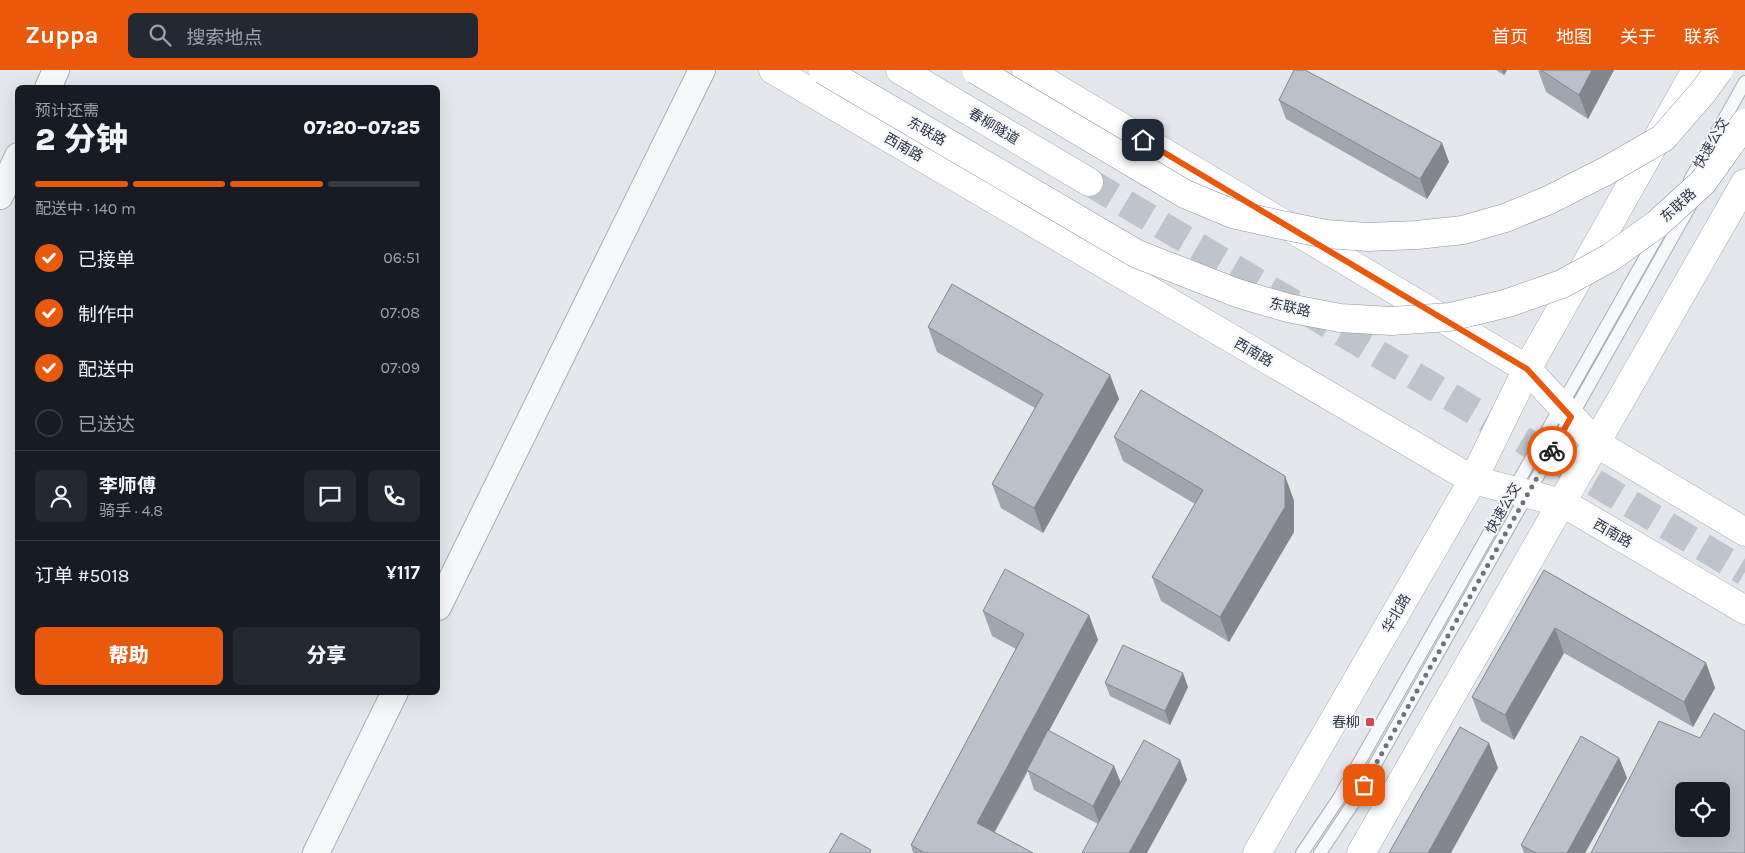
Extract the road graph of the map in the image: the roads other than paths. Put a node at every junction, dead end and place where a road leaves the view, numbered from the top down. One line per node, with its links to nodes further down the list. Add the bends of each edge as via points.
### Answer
1 (56, 70): 11 (street)
2 (702, 70): 25 (street)
3 (772, 70): 21 (main road, 西南路)
4 (823, 70): 13 (main road, 东联路, bridge, via 1137,254 1236,293 1288,308 1340,318 1391,321 1450,318 1508,303 1562,284 1611,257 1657,224 1703,182)
5 (900, 70): 15 (main road, 春柳隧道)
6 (976, 70): 9 (main road, bridge, via 1185,194 1233,214 1326,234 1368,237 1417,236 1463,230 1505,218 1549,200 1663,138)
7 (1026, 70): 18 (main road)
8 (1696, 70): 18 (main road, 华北路)
9 (1719, 70)
10 (1745, 82): 19 (lane, 快速公交)
11 (49, 85)
12 (1745, 108): 19 (lane, 快速公交)
13 (1745, 123)
14 (15, 163): 17 (street)
15 (1089, 182)
16 (1745, 183): 20 (main road)
17 (0, 196)
18 (1527, 369): 19 (main road); 21 (main road, 华北路)
19 (1566, 411): 20 (main road); 22 (lane, 快速公交)
20 (1596, 444): 23 (main road); 24 (main road)
21 (1473, 480): 22 (main road, 西南路); 29 (main road, 华北路)
22 (1521, 492): 23 (main road, 西南路); 30 (lane, 快速公交, via 1340,798); 31 (lane, 快速公交, via 1354,802)
23 (1563, 503): 26 (main road, 西南路); 32 (main road)
24 (1745, 532)
25 (440, 602)
26 (1745, 610)
27 (394, 695): 28 (street)
28 (316, 853)
29 (1257, 853)
30 (1302, 853)
31 (1320, 853)
32 (1361, 853)

